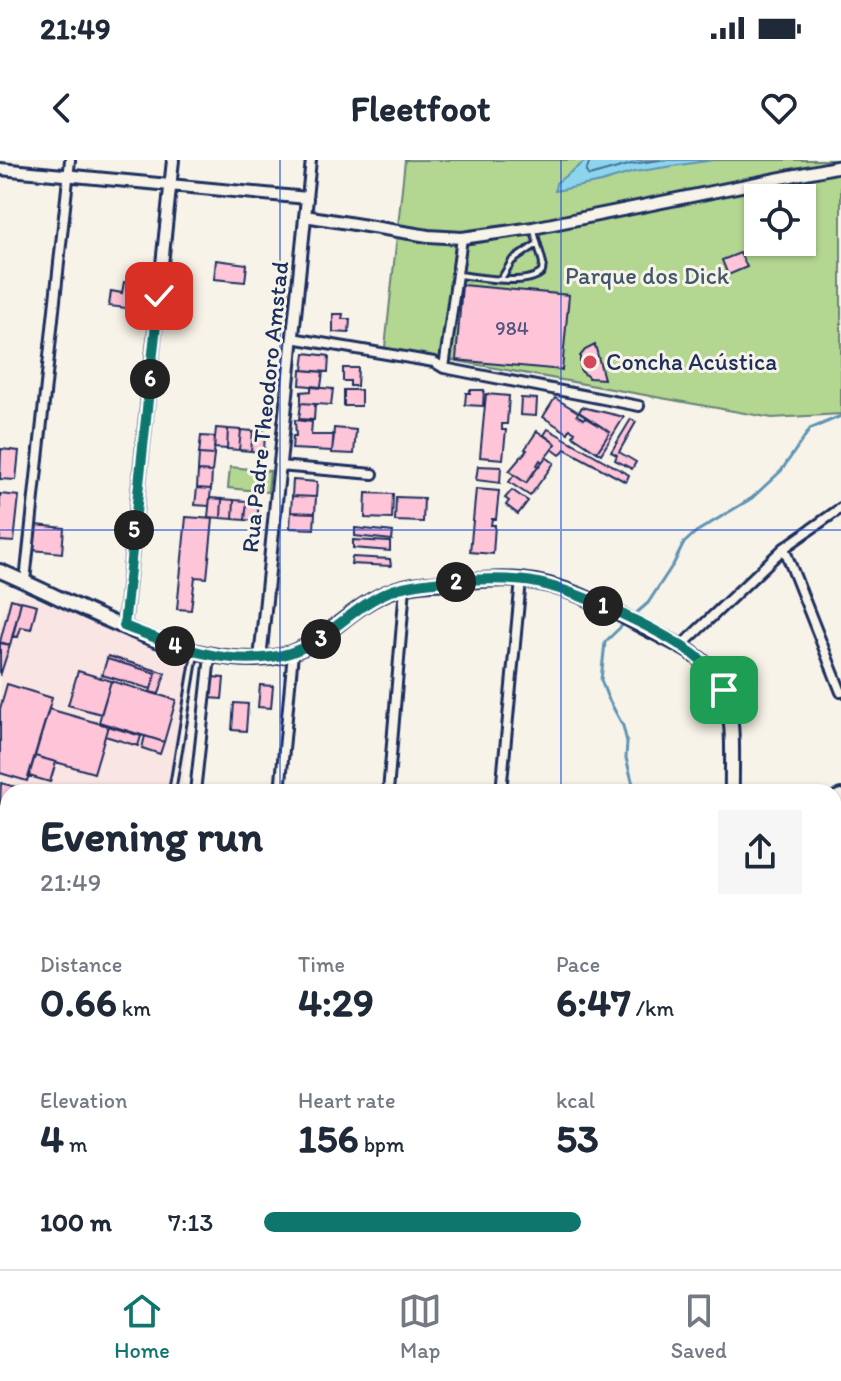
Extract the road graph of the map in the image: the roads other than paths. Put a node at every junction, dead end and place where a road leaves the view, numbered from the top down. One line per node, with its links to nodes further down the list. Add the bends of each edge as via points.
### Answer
1 (70, 160): 6 (street)
2 (173, 160): 7 (street)
3 (311, 160): 8 (street, Rua Padre Theodoro Amstad)
4 (841, 166): 10 (street)
5 (0, 169): 6 (street)
6 (68, 177): 7 (street); 24 (street)
7 (170, 186): 8 (street); 26 (street)
8 (307, 198): 9 (street, Rua Padre Theodoro Amstad)
9 (305, 216): 11 (street); 15 (street, Rua Padre Theodoro Amstad)
10 (533, 228): 11 (street); 12 (lane)
11 (462, 238): 13 (street)
12 (537, 244): 14 (lane, via 512,261); 14 (lane, via 543,263 536,279)
13 (458, 275): 14 (lane); 16 (street)
14 (501, 279)
15 (292, 338): 16 (street); 18 (street, Rua Padre Theodoro Amstad)
16 (444, 368): 17 (street)
17 (639, 406)
18 (279, 466): 19 (street); 31 (street, Rua Padre Theodoro Amstad)
19 (373, 474)
20 (841, 508): 21 (street)
21 (784, 548): 27 (street); 32 (street)
22 (0, 571): 24 (main road)
23 (521, 580): 25 (main road); 27 (main road, via 583,597); 37 (street)
24 (25, 581): 26 (main road)
25 (405, 587): 29 (main road, via 378,596); 36 (street)
26 (124, 626): 28 (main road)
27 (681, 646): 38 (main road, via 707,666 724,690)
28 (195, 652): 30 (main road); 33 (lane)
29 (293, 653): 31 (main road); 35 (street)
30 (210, 656): 31 (main road); 34 (street)
31 (260, 659)
32 (841, 692)
33 (173, 784)
34 (196, 784)
35 (281, 784)
36 (389, 784)
37 (502, 784)
38 (732, 784)

